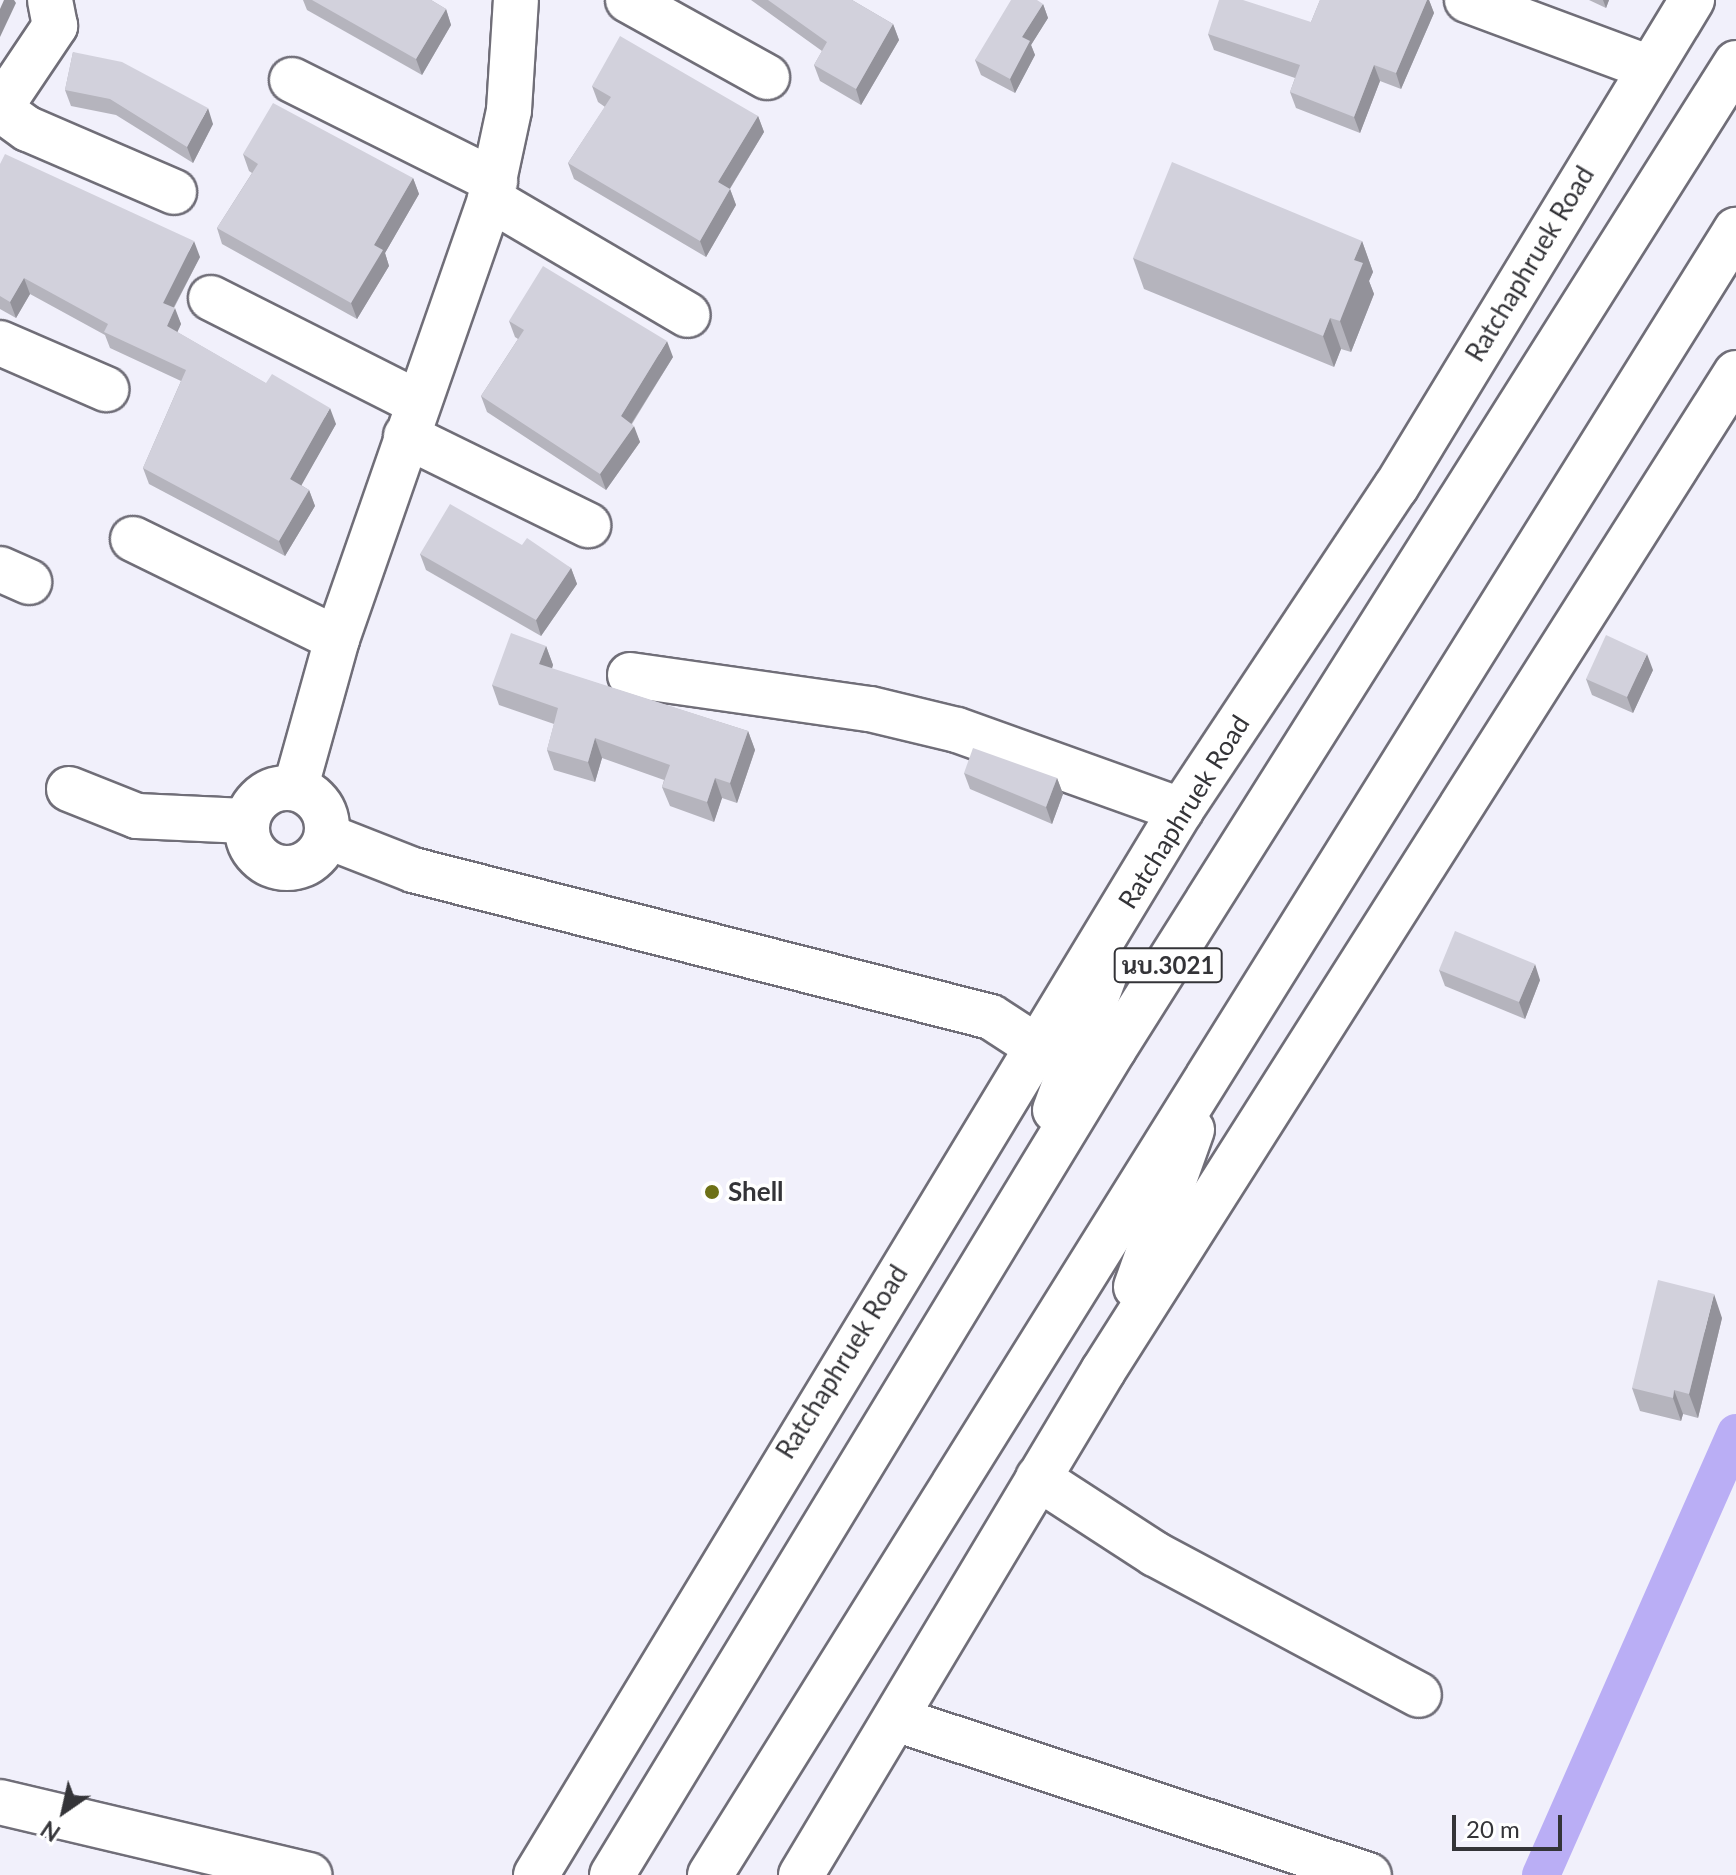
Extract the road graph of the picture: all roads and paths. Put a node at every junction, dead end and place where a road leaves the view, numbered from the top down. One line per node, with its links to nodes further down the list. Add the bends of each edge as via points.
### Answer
1 (50, 0): 10 (main road, via 55,26)
2 (516, 0): 11 (main road, via 509,110)
3 (628, 0): 8 (main road)
4 (1467, 0): 7 (main road)
5 (1692, 0): 7 (main road, Ratchaphruek Road / นบ.3021)
6 (1736, 63): 32 (main road, นบ.3021)
7 (1650, 68): 26 (main road, Ratchaphruek Road / นบ.3021, via 1396,487)
8 (767, 77)
9 (292, 80): 11 (main road)
10 (0, 109): 12 (main road, via 28,129)
11 (493, 190): 15 (main road); 19 (main road)
12 (174, 192)
13 (1736, 230): 30 (main road, นบ.3021, via 1451,697)
14 (211, 298): 19 (main road)
15 (688, 315)
16 (0, 343): 18 (main road)
17 (1736, 373): 33 (main road)
18 (106, 389)
19 (412, 419): 20 (main road); 22 (main road)
20 (588, 525)
21 (133, 539): 22 (main road)
22 (337, 639): 24 (main road)
23 (630, 675): 26 (main road, via 870,709 957,730)
24 (296, 786): 27 (main road, via 263,792); 28 (main road, via 322,805)
25 (69, 789): 27 (main road, via 137,816)
26 (1181, 810): 29 (main road, Ratchaphruek Road / นบ.3021)
27 (245, 821): 28 (main road, via 251,851 278,869 310,863)
28 (329, 837): 31 (main road, via 413,870 991,1017)
29 (1138, 884): 31 (main road, Ratchaphruek Road / นบ.3021); 32 (main road)
30 (1235, 1028): 33 (main road); 41 (main road, นบ.3021)
31 (1037, 1047): 39 (main road, Ratchaphruek Road / นบ.3021)
32 (1019, 1210): 40 (main road, นบ.3021)
33 (1103, 1371): 34 (main road)
34 (1038, 1478): 35 (main road, via 1155,1554); 36 (main road)
35 (1419, 1695)
36 (896, 1719): 42 (main road); 43 (main road)
37 (0, 1802): 38 (main road)
38 (309, 1875)
39 (536, 1875)
40 (612, 1875)
41 (710, 1875)
42 (801, 1875)
43 (1369, 1875)

